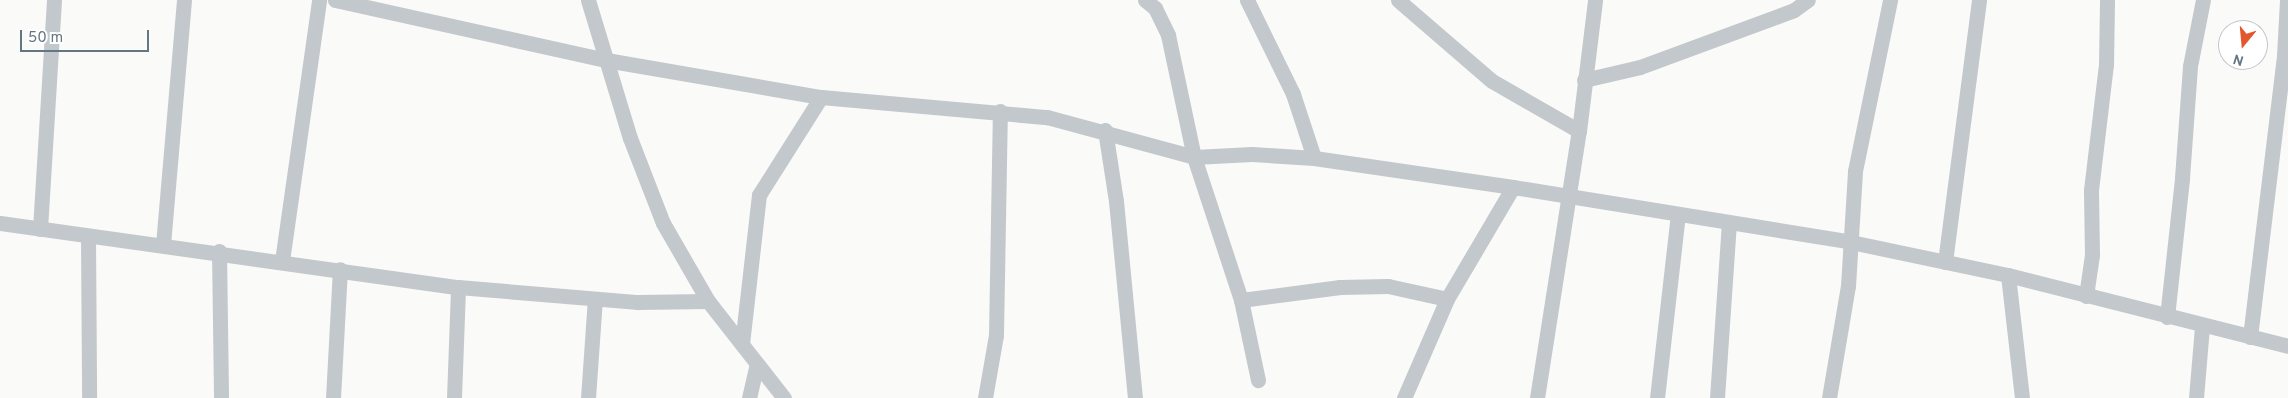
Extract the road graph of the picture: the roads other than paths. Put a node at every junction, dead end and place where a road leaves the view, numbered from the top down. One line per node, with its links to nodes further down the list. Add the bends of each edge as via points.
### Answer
1 (54, 0): 30 (street)
2 (184, 0): 33 (street)
3 (319, 0): 35 (street)
4 (335, 0): 16 (street)
5 (588, 0): 17 (street)
6 (1145, 0): 23 (street, via 1155,8 1168,35)
7 (1247, 0): 24 (street, via 1293,94)
8 (1398, 0): 22 (street, via 1492,81)
9 (1595, 0): 18 (street)
10 (1808, 0): 18 (street, via 1794,10 1640,67)
11 (1890, 0): 32 (street, via 1855,171)
12 (1979, 0): 36 (street)
13 (2107, 0): 40 (street, via 2106,65 2091,190 2092,256)
14 (2203, 0): 45 (street, via 2191,60)
15 (2287, 0): 47 (street, via 2284,56)
16 (362, 3): 17 (street)
17 (606, 60): 19 (street); 44 (street, via 630,138 662,223)
18 (1584, 80): 22 (street)
19 (821, 97): 20 (street); 48 (street, via 759,195)
20 (1000, 111): 21 (street); 59 (street, via 996,335)
21 (1105, 130): 23 (street); 60 (street, via 1116,201)
22 (1579, 131): 26 (street)
23 (1194, 157): 24 (street, via 1252,154); 43 (street)
24 (1314, 158): 25 (street)
25 (1513, 187): 26 (street); 41 (street)
26 (1569, 196): 27 (street); 62 (street)
27 (1678, 215): 29 (street); 63 (street)
28 (0, 223): 30 (street)
29 (1729, 223): 32 (street); 64 (street)
30 (40, 228): 31 (street)
31 (88, 238): 33 (street); 52 (street)
32 (1851, 242): 36 (street); 65 (street, via 1844,310)
33 (163, 245): 34 (street)
34 (219, 252): 35 (street); 53 (street)
35 (282, 260): 37 (street)
36 (1945, 262): 38 (street)
37 (340, 269): 39 (street); 54 (street)
38 (2008, 275): 40 (street); 66 (street)
39 (458, 287): 42 (street); 55 (street)
40 (2086, 296): 45 (street)
41 (1447, 299): 43 (street, via 1388,286 1340,287); 61 (street)
42 (595, 300): 44 (street); 56 (street)
43 (1241, 300): 51 (street)
44 (708, 301): 48 (street)
45 (2167, 317): 46 (street)
46 (2202, 326): 47 (street); 67 (street)
47 (2250, 337): 49 (street)
48 (742, 344): 50 (street)
49 (2288, 346)
50 (757, 364): 57 (street); 58 (street)
51 (1258, 380)
52 (89, 398)
53 (221, 398)
54 (333, 398)
55 (454, 398)
56 (588, 398)
57 (749, 398)
58 (784, 398)
59 (984, 398)
60 (1135, 398)
61 (1404, 398)
62 (1537, 398)
63 (1657, 398)
64 (1717, 398)
65 (1829, 398)
66 (2022, 398)
67 (2196, 398)

